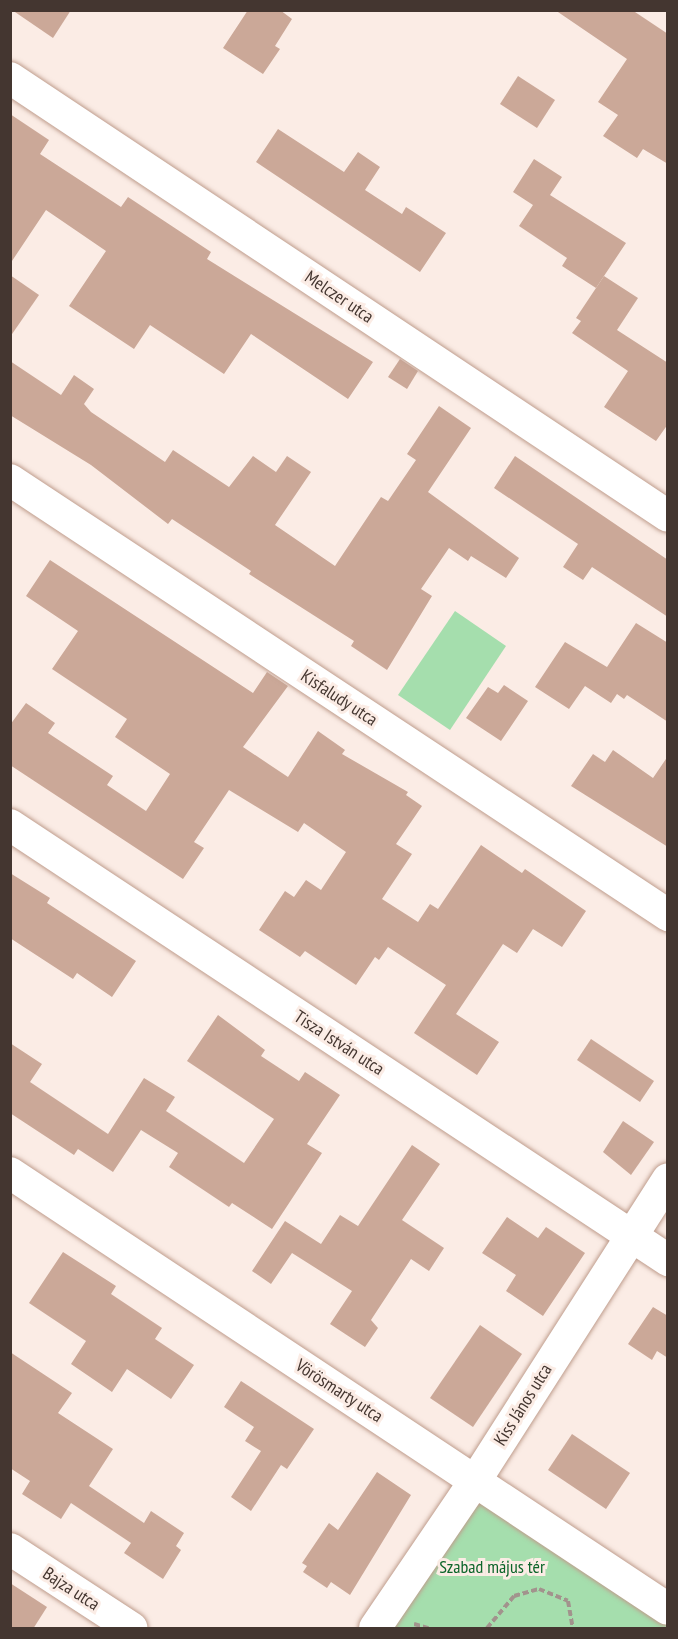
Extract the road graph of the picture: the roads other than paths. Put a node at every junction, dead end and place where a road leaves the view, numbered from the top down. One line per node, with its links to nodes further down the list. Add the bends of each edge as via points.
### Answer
1 (10, 78): 3 (street, Melczer utca)
2 (10, 480): 5 (street, Kisfaludy utca)
3 (668, 516)
4 (10, 825): 8 (street, Tisza István utca)
5 (668, 915)
6 (10, 1173): 10 (street, Vörösmarty utca)
7 (668, 1179): 8 (street, Kiss János utca)
8 (630, 1235): 9 (street, Tisza István utca); 10 (street, Kiss János utca)
9 (668, 1260)
10 (475, 1481): 12 (street, Vörösmarty utca); 14 (street, Kiss János utca)
11 (10, 1549): 13 (street, Bajza utca)
12 (668, 1609)
13 (130, 1629)
14 (375, 1629)

